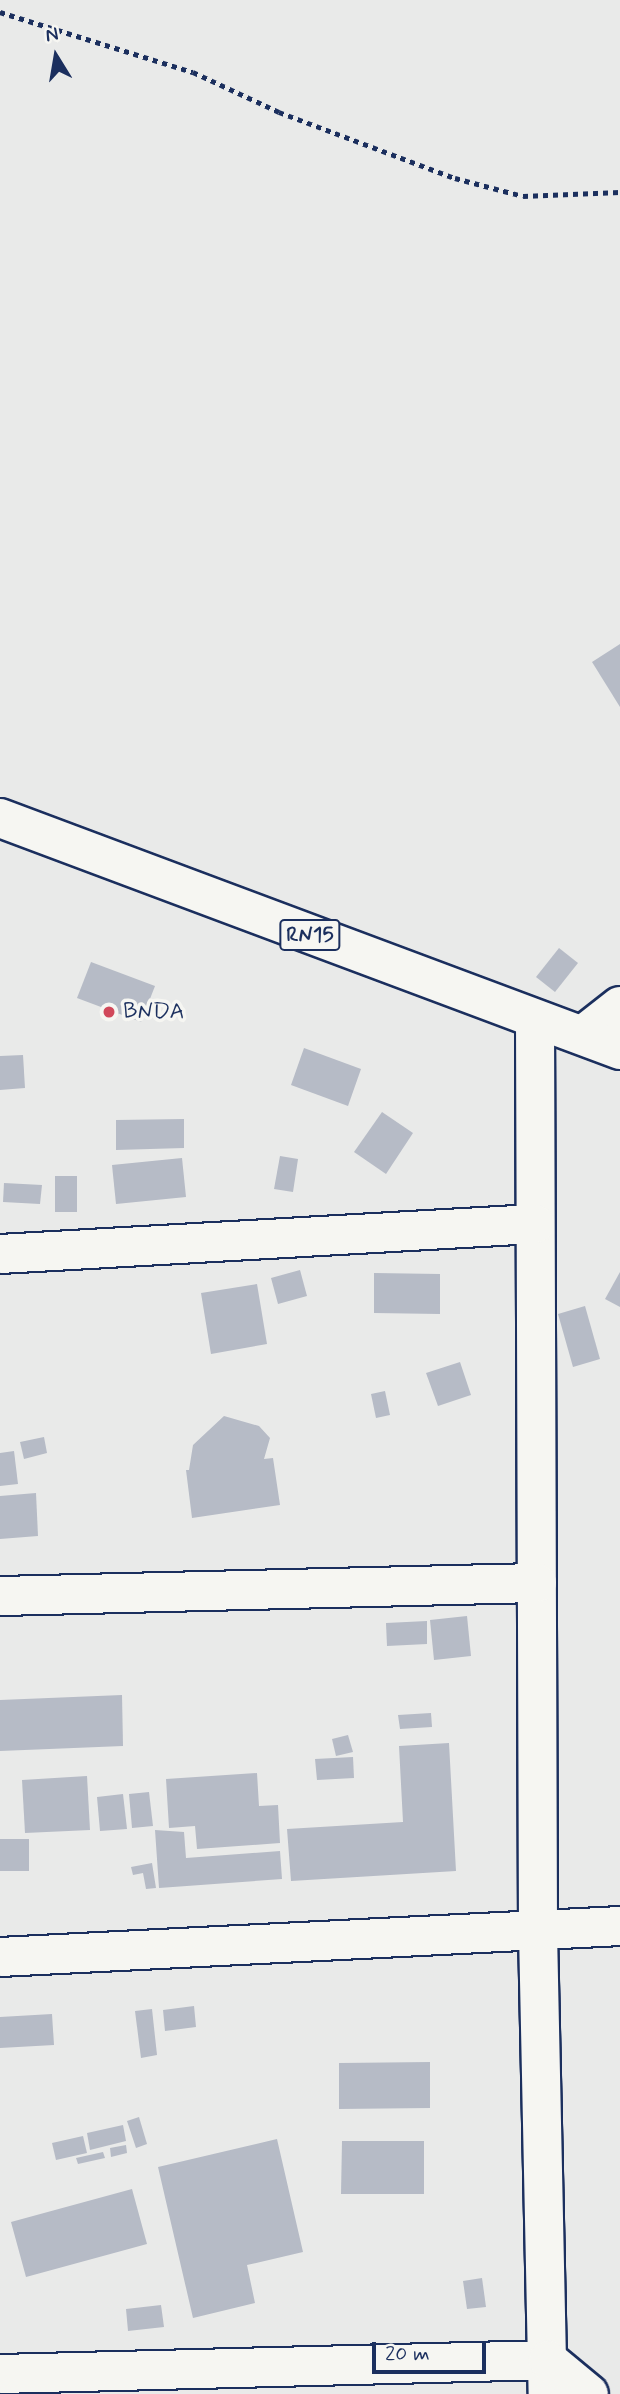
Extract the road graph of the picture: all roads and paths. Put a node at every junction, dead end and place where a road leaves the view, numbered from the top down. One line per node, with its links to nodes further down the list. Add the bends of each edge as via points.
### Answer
1 (0, 12): 2 (path, via 193,72 279,112 455,178 523,196)
2 (620, 192)
3 (0, 818): 5 (street, RN15)
4 (620, 1006): 6 (street)
5 (535, 1020): 6 (street, RN15); 8 (street)
6 (583, 1035): 7 (street, RN15)
7 (620, 1050)
8 (535, 1224): 9 (street); 10 (street)
9 (0, 1254)
10 (537, 1583): 11 (street); 13 (street)
11 (0, 1596)
12 (620, 1926): 13 (street)
13 (538, 1932): 14 (street); 16 (street)
14 (0, 1957)
15 (0, 2374): 16 (street)
16 (548, 2377): 17 (street)
17 (589, 2394)

